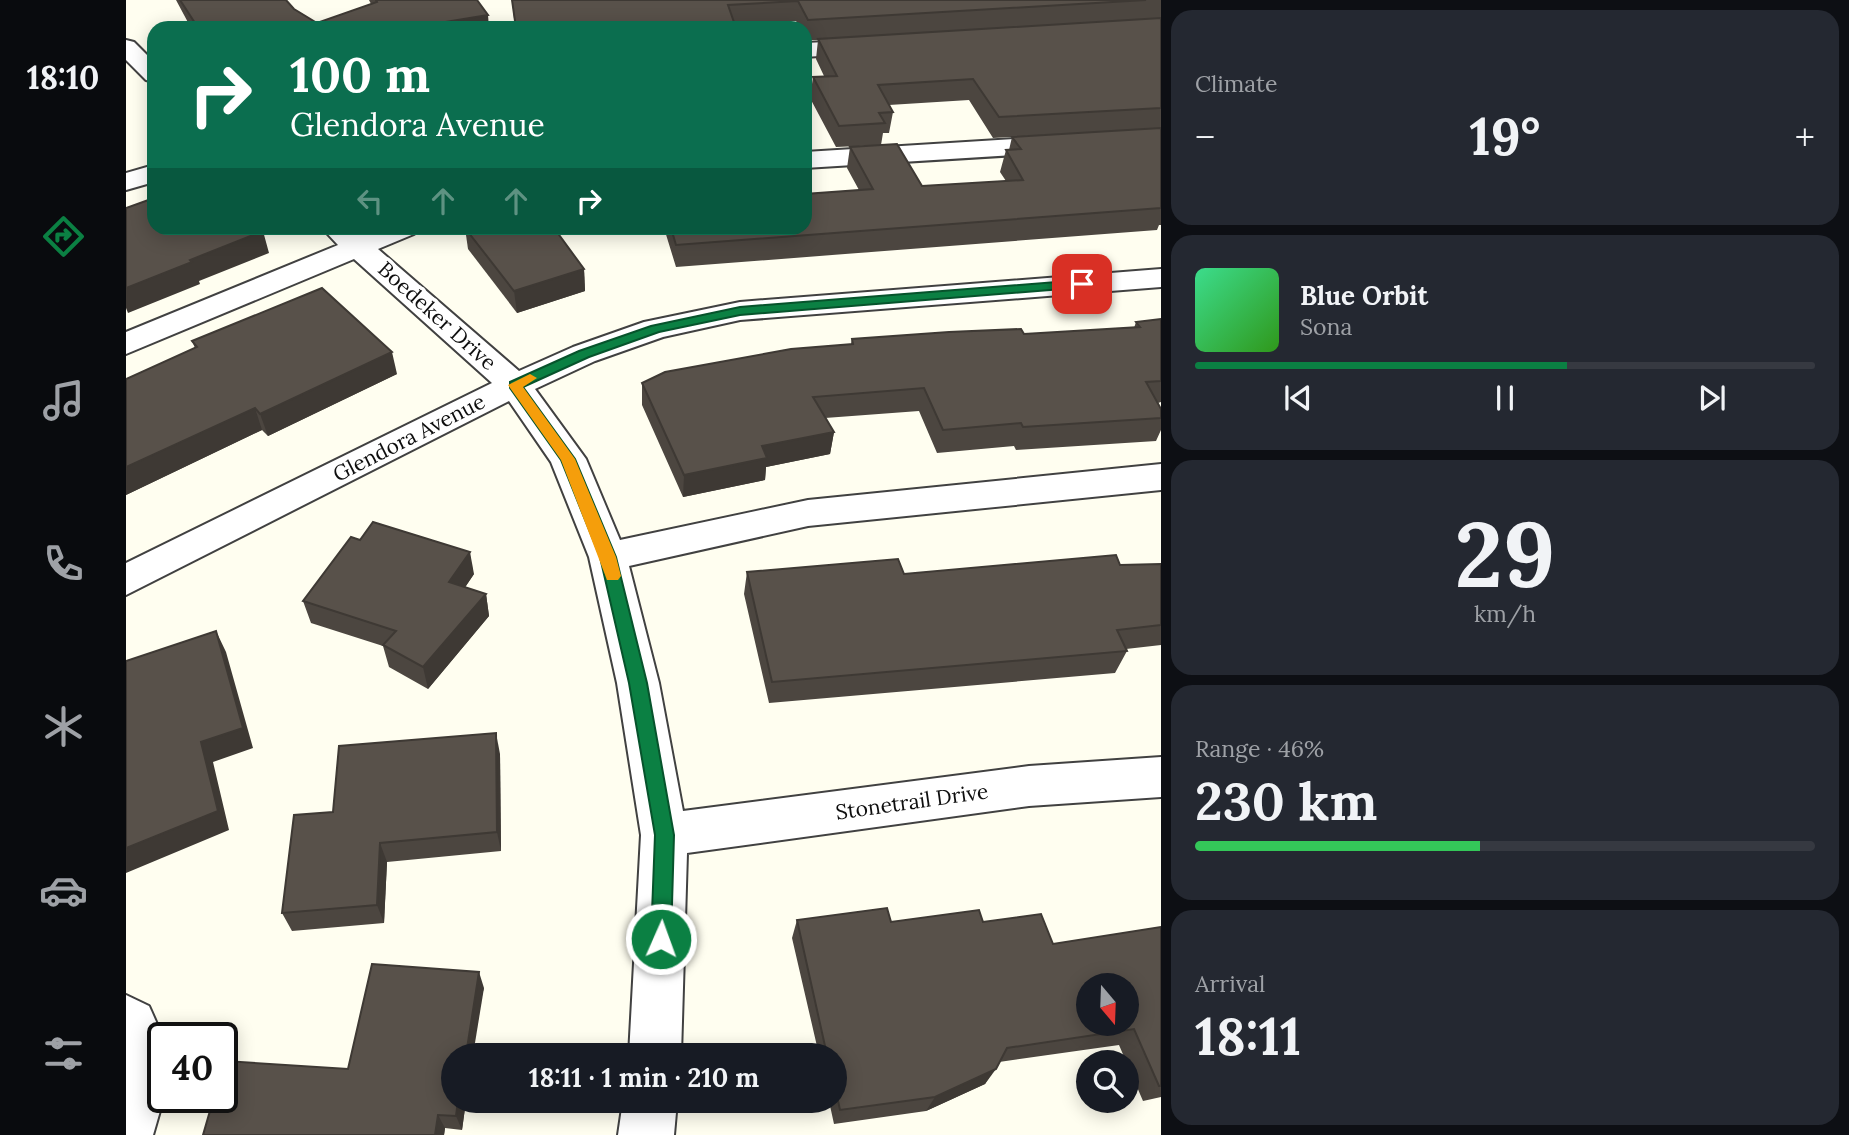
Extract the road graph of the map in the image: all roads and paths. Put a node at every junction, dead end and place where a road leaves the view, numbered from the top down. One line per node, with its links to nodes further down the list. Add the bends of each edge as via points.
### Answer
1 (889, 46): 3 (street)
2 (126, 47): 4 (street)
3 (812, 50)
4 (141, 71)
5 (1161, 138): 6 (street)
6 (812, 160)
7 (147, 175): 8 (street)
8 (126, 182)
9 (347, 237): 11 (street); 12 (street, Boedeker Drive)
10 (1161, 278): 12 (street, Glendora Avenue, via 740,311 655,329)
11 (126, 344)
12 (515, 385): 14 (street, Boedeker Drive, via 568,459); 15 (street, Glendora Avenue)
13 (1161, 477): 14 (street, via 807,513)
14 (608, 557): 17 (street, Boedeker Drive, via 638,683)
15 (126, 580)
16 (1161, 776): 17 (street, Stonetrail Drive, via 1029,786)
17 (664, 835): 19 (street, Boedeker Drive)
18 (126, 1021): 21 (street, via 131,1024 138,1094)
19 (655, 1043)
20 (649, 1113): 22 (street)
21 (126, 1133)
22 (646, 1135)

